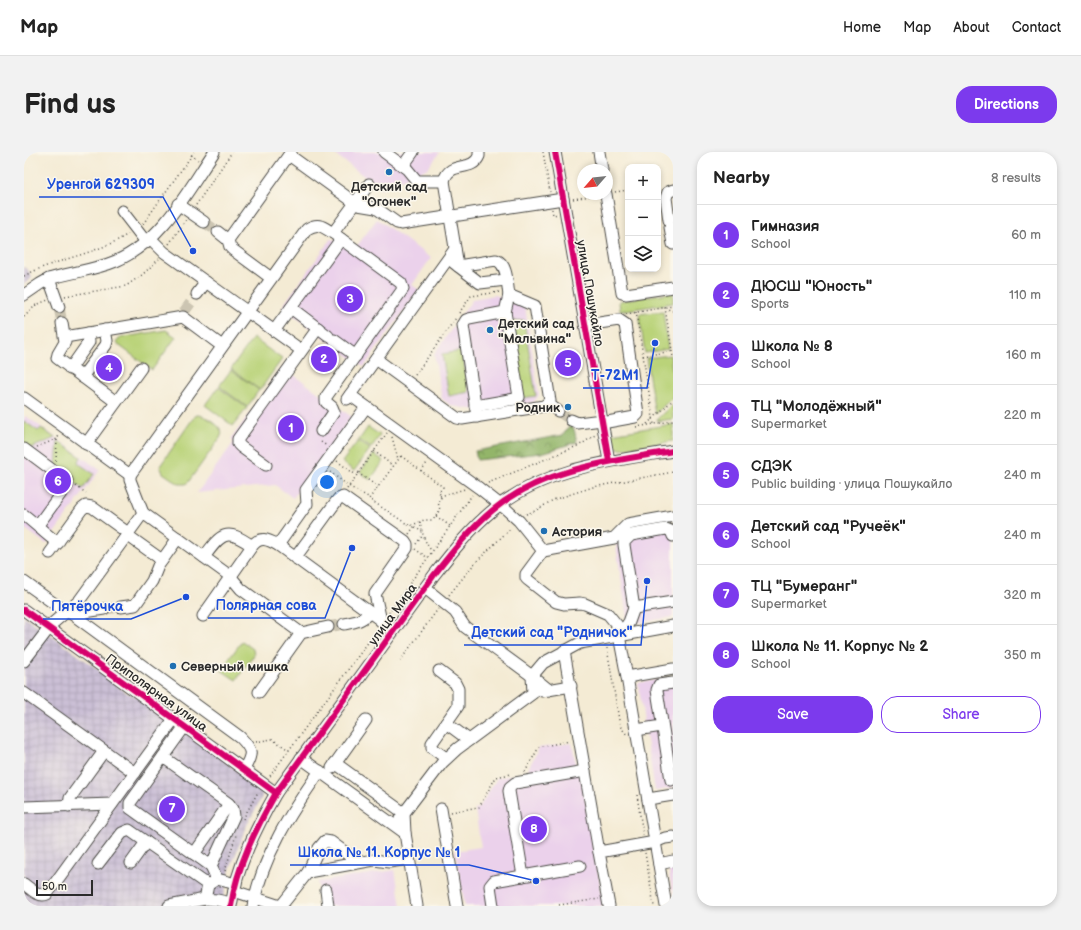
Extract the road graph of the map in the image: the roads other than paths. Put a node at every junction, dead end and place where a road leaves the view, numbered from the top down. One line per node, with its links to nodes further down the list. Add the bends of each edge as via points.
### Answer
1 (214, 152): 16 (street)
2 (384, 152): 9 (street)
3 (413, 152): 9 (street)
4 (479, 152): 10 (street, via 474,163 450,171)
5 (556, 152): 13 (street, улица Пошукайло)
6 (599, 152): 8 (street)
7 (290, 154): 15 (street); 22 (street)
8 (601, 164)
9 (403, 166): 10 (street, via 417,181)
10 (444, 181): 18 (street)
11 (369, 184): 15 (street)
12 (673, 190): 24 (street, via 668,192 666,198)
13 (565, 199): 18 (street); 40 (street, улица Пошукайло)
14 (606, 200): 30 (street, via 622,293)
15 (355, 203): 18 (street, via 376,208 401,224); 21 (street)
16 (178, 204): 19 (street); 23 (street)
17 (122, 211): 23 (street)
18 (450, 218): 25 (street)
19 (204, 222)
20 (218, 232): 22 (street)
21 (337, 236): 27 (street, via 319,225 313,225 307,229); 35 (street); 38 (street, via 403,286)
22 (228, 240): 27 (street, via 233,250)
23 (149, 241): 28 (street, via 114,262); 29 (street)
24 (673, 244)
25 (452, 254): 26 (street); 41 (street)
26 (458, 266): 31 (street, via 480,284); 31 (street, via 496,260 502,262)
27 (271, 278): 36 (street)
28 (48, 279): 32 (street); 34 (street)
29 (206, 282): 33 (street); 36 (street)
30 (673, 287)
31 (508, 289): 37 (street); 58 (street, via 536,308 550,398)
32 (25, 293)
33 (197, 294)
34 (59, 307)
35 (291, 308): 42 (street); 44 (street)
36 (247, 311): 44 (street); 47 (street)
37 (506, 312): 60 (street, via 519,397); 60 (street, via 469,319 463,325)
38 (384, 316): 41 (street); 49 (street)
39 (62, 323): 46 (street)
40 (586, 325): 63 (street, улица Пошукайло); 63 (street, via 619,320 625,324 638,414)
41 (399, 327): 50 (street)
42 (318, 328): 48 (street); 49 (street)
43 (105, 330): 45 (street); 47 (street, via 184,314); 53 (street, via 106,345)
44 (274, 330): 48 (street)
45 (88, 333): 46 (street); 52 (street, via 88,342)
46 (65, 337): 52 (street, via 65,344 57,358)
47 (222, 346): 70 (street)
48 (301, 350): 69 (street, via 238,439 241,447)
49 (356, 356): 54 (street)
50 (376, 359): 55 (street); 60 (street, via 457,418 462,419)
51 (140, 368): 57 (street)
52 (70, 369): 53 (street)
53 (82, 377): 57 (street)
54 (332, 389): 55 (street); 64 (street, via 326,401 334,408 334,412)
55 (348, 397): 59 (street)
56 (24, 398): 65 (street)
57 (116, 402): 65 (street)
58 (548, 404): 60 (street); 61 (street)
59 (364, 409): 71 (street); 80 (street, via 306,490 307,504)
60 (476, 411)
61 (558, 411)
62 (571, 420): 63 (street)
63 (603, 425): 68 (street, улица Пошукайло)
64 (321, 431)
65 (86, 444): 70 (street)
66 (25, 450): 75 (street, via 68,483)
67 (673, 451): 68 (street, улица Мира)
68 (609, 462): 71 (street, улица Мира, via 544,480)
69 (266, 465)
70 (130, 475): 72 (street)
71 (500, 504): 82 (street, via 519,521); 89 (street, улица Мира, via 466,536)
72 (143, 513): 76 (street); 78 (street)
73 (24, 515): 75 (street)
74 (673, 516): 82 (street, via 628,524 614,538)
75 (38, 525): 79 (street)
76 (128, 534): 79 (street, via 88,506 82,509); 86 (street); 96 (street)
77 (673, 536): 92 (street, via 671,531 666,529 631,535 624,542)
78 (178, 538): 84 (street); 86 (street)
79 (58, 543): 83 (street)
80 (278, 545): 81 (street, via 264,539); 85 (street)
81 (252, 546): 84 (street, via 235,536 220,537); 87 (street)
82 (544, 551): 105 (street, via 526,574 526,578 556,602 580,603 608,614 617,625)
83 (50, 553)
84 (204, 557): 87 (street)
85 (295, 558): 95 (street); 98 (street, via 338,499 343,497 406,542 407,548 376,594)
86 (162, 560): 91 (street, via 152,581 134,605)
87 (230, 576): 97 (street); 104 (street, via 241,590)
88 (24, 582): 96 (street)
89 (425, 588): 103 (street, улица Мира); 110 (street, via 455,612 465,627)
90 (673, 602): 92 (street)
91 (121, 607)
92 (634, 608): 105 (street, via 629,622)
93 (104, 609): 96 (street)
94 (24, 610): 102 (street, Приполярная улица)
95 (369, 612): 98 (street); 99 (street, via 359,621)
96 (69, 613): 102 (street, via 56,620); 130 (street, via 246,743 251,756)
97 (203, 616)
98 (382, 622): 103 (street)
99 (344, 624)
100 (673, 626): 105 (street)
101 (328, 627): 104 (street)
102 (49, 628): 107 (street); 118 (street, Приполярная улица)
103 (394, 630): 127 (street, улица Мира)
104 (301, 633): 115 (street)
105 (620, 635): 106 (street, via 585,642); 111 (street)
106 (564, 651): 110 (street, via 542,664); 113 (street)
107 (24, 661)
108 (673, 669): 111 (street)
109 (439, 671): 120 (street, via 455,683 458,689 458,706)
110 (532, 676): 114 (street); 117 (street)
111 (627, 677): 123 (street)
112 (673, 682): 122 (street, via 657,687)
113 (570, 686): 114 (street); 131 (street)
114 (549, 690): 117 (street)
115 (259, 692)
116 (24, 693): 125 (street)
117 (534, 693): 124 (street)
118 (174, 719): 121 (street, Приполярная улица); 132 (street)
119 (366, 720): 129 (street)
120 (446, 723): 124 (street); 128 (street, via 432,743 432,748)
121 (185, 726): 126 (street); 130 (street, Приполярная улица)
122 (662, 726): 123 (street); 134 (street)
123 (632, 733): 137 (street)
124 (469, 740): 128 (street)
125 (104, 751): 132 (street); 140 (street, via 72,795)
126 (163, 757): 139 (street); 150 (street, via 130,803 130,808)
127 (301, 758): 133 (street); 135 (street, улица Мира)
128 (446, 758): 143 (street)
129 (335, 763): 133 (street); 143 (street)
130 (244, 769): 135 (street, Приполярная улица)
131 (585, 771): 149 (street); 160 (street, via 515,783 510,787)
132 (135, 773): 138 (street)
133 (323, 774): 144 (street); 166 (street, via 293,810 282,828 266,864)
134 (671, 780)
135 (276, 793): 163 (street, улица Мира, via 255,832)
136 (673, 795): 137 (street)
137 (648, 799): 148 (street)
138 (112, 804): 140 (street); 162 (street, via 47,894 39,895)
139 (229, 804): 150 (street); 157 (street, via 234,816)
140 (69, 806): 141 (street)
141 (24, 807)
142 (441, 810): 173 (street)
143 (404, 813): 144 (street); 145 (street)
144 (395, 826): 145 (street)
145 (404, 833): 151 (street)
146 (673, 837): 148 (street)
147 (146, 842): 153 (street); 155 (street, via 132,831 125,831); 161 (street)
148 (650, 843): 149 (street); 156 (street)
149 (599, 852): 167 (street)
150 (194, 854): 157 (street)
151 (409, 859): 154 (street); 172 (street)
152 (673, 861): 156 (street)
153 (131, 862)
154 (358, 862): 159 (street); 159 (street, via 328,841 319,848)
155 (98, 864)
156 (659, 864): 175 (street)
157 (211, 866): 161 (street)
158 (580, 866): 160 (street)
159 (308, 872): 170 (street)
160 (523, 876): 174 (street, via 492,882 490,886)
161 (216, 881): 163 (street); 165 (street)
162 (24, 884)
163 (235, 887): 166 (street); 168 (street, улица Мира)
164 (326, 890): 171 (street)
165 (199, 902): 168 (street, via 217,900); 169 (street)
166 (254, 902): 170 (street)
167 (608, 902)
168 (231, 905)
169 (169, 906)
170 (281, 906)
171 (328, 906)
172 (417, 906)
173 (457, 906)
174 (493, 906)
175 (666, 906)

